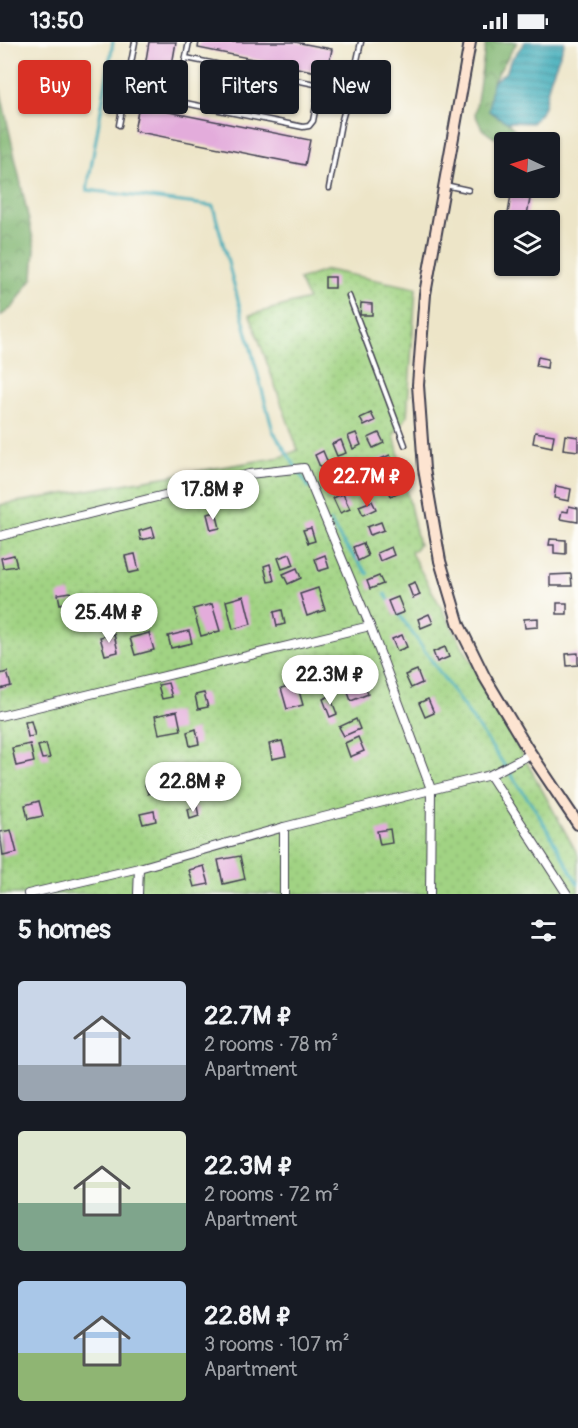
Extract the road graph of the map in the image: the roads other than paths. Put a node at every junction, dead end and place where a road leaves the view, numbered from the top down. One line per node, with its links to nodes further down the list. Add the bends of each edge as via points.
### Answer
1 (135, 42): 6 (lane)
2 (189, 42): 5 (lane)
3 (361, 42): 13 (lane)
4 (470, 42): 12 (main road)
5 (186, 58): 7 (lane)
6 (132, 60)
7 (311, 83)
8 (188, 104): 10 (lane, via 303,127 309,126)
9 (121, 114): 11 (lane)
10 (314, 114)
11 (119, 125)
12 (444, 185): 14 (lane); 20 (main road, via 425,294 418,385 424,470 440,561 459,625 484,676)
13 (329, 188)
14 (468, 190)
15 (349, 296): 16 (lane)
16 (405, 445)
17 (0, 536): 18 (street, via 249,474 304,468)
18 (370, 626): 19 (street); 22 (street)
19 (0, 716)
20 (531, 754): 21 (street); 23 (main road)
21 (490, 775): 22 (street); 30 (street)
22 (431, 789): 24 (street); 29 (street)
23 (578, 824)
24 (284, 827): 25 (street); 28 (street)
25 (138, 868): 26 (street); 27 (street)
26 (28, 894)
27 (138, 894)
28 (284, 894)
29 (430, 894)
30 (567, 894)

